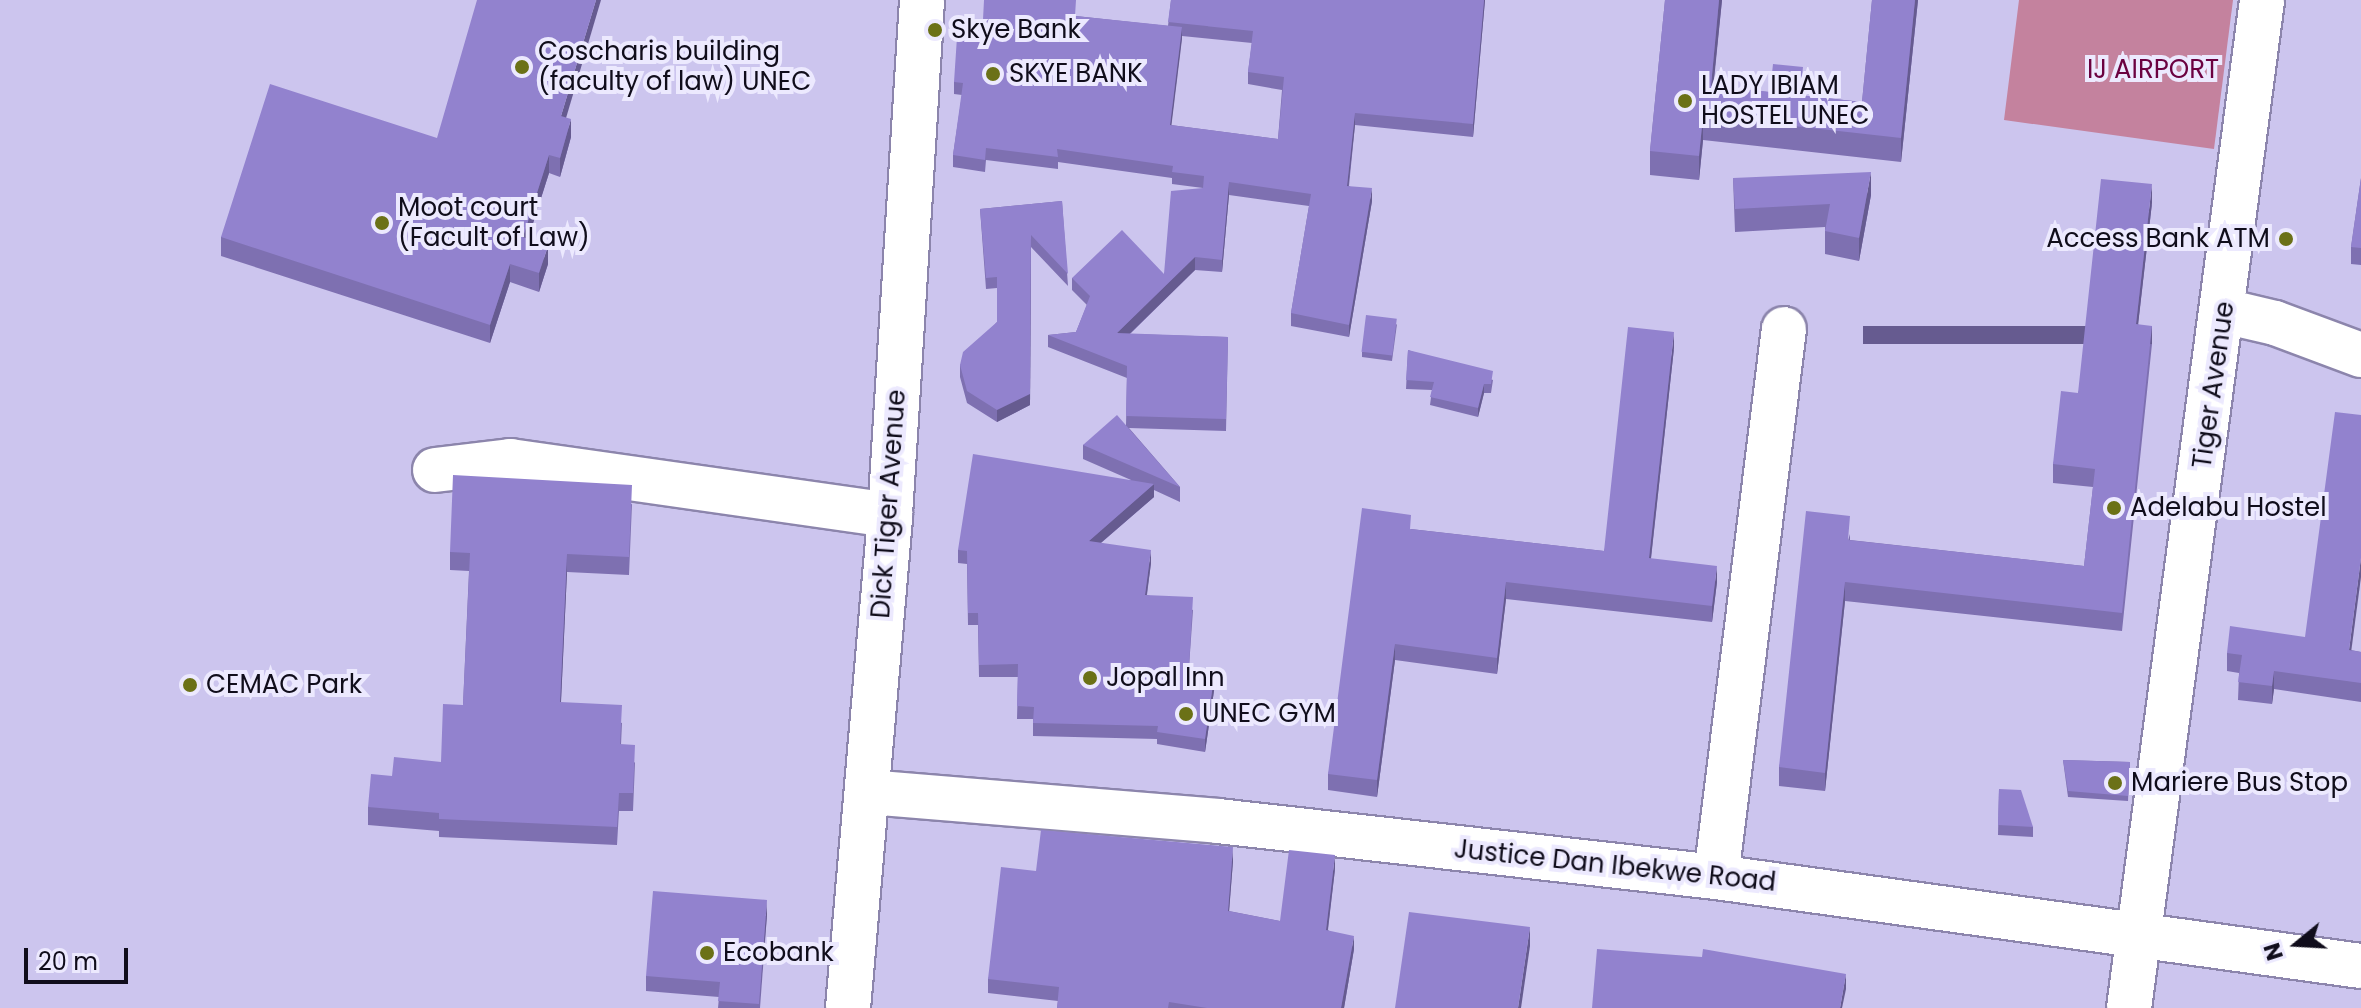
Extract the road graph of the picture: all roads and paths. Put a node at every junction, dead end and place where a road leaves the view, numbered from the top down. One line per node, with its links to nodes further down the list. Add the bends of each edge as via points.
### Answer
1 (922, 0): 7 (lane, Dick Tiger Avenue)
2 (2262, 0): 3 (lane, Tiger Avenue)
3 (2224, 311): 5 (lane, via 2275,323); 10 (lane, Tiger Avenue)
4 (1784, 329): 9 (lane)
5 (2361, 355)
6 (435, 470): 7 (lane, via 510,461)
7 (890, 515): 8 (lane, Dick Tiger Avenue)
8 (867, 792): 9 (lane, Justice Dan Ibekwe Road, via 1218,821); 12 (lane, Dick Tiger Avenue)
9 (1716, 877): 10 (lane, Justice Dan Ibekwe Road)
10 (2139, 933): 11 (lane, Justice Dan Ibekwe Road); 13 (lane, Tiger Avenue)
11 (2361, 966)
12 (848, 1008)
13 (2129, 1008)

